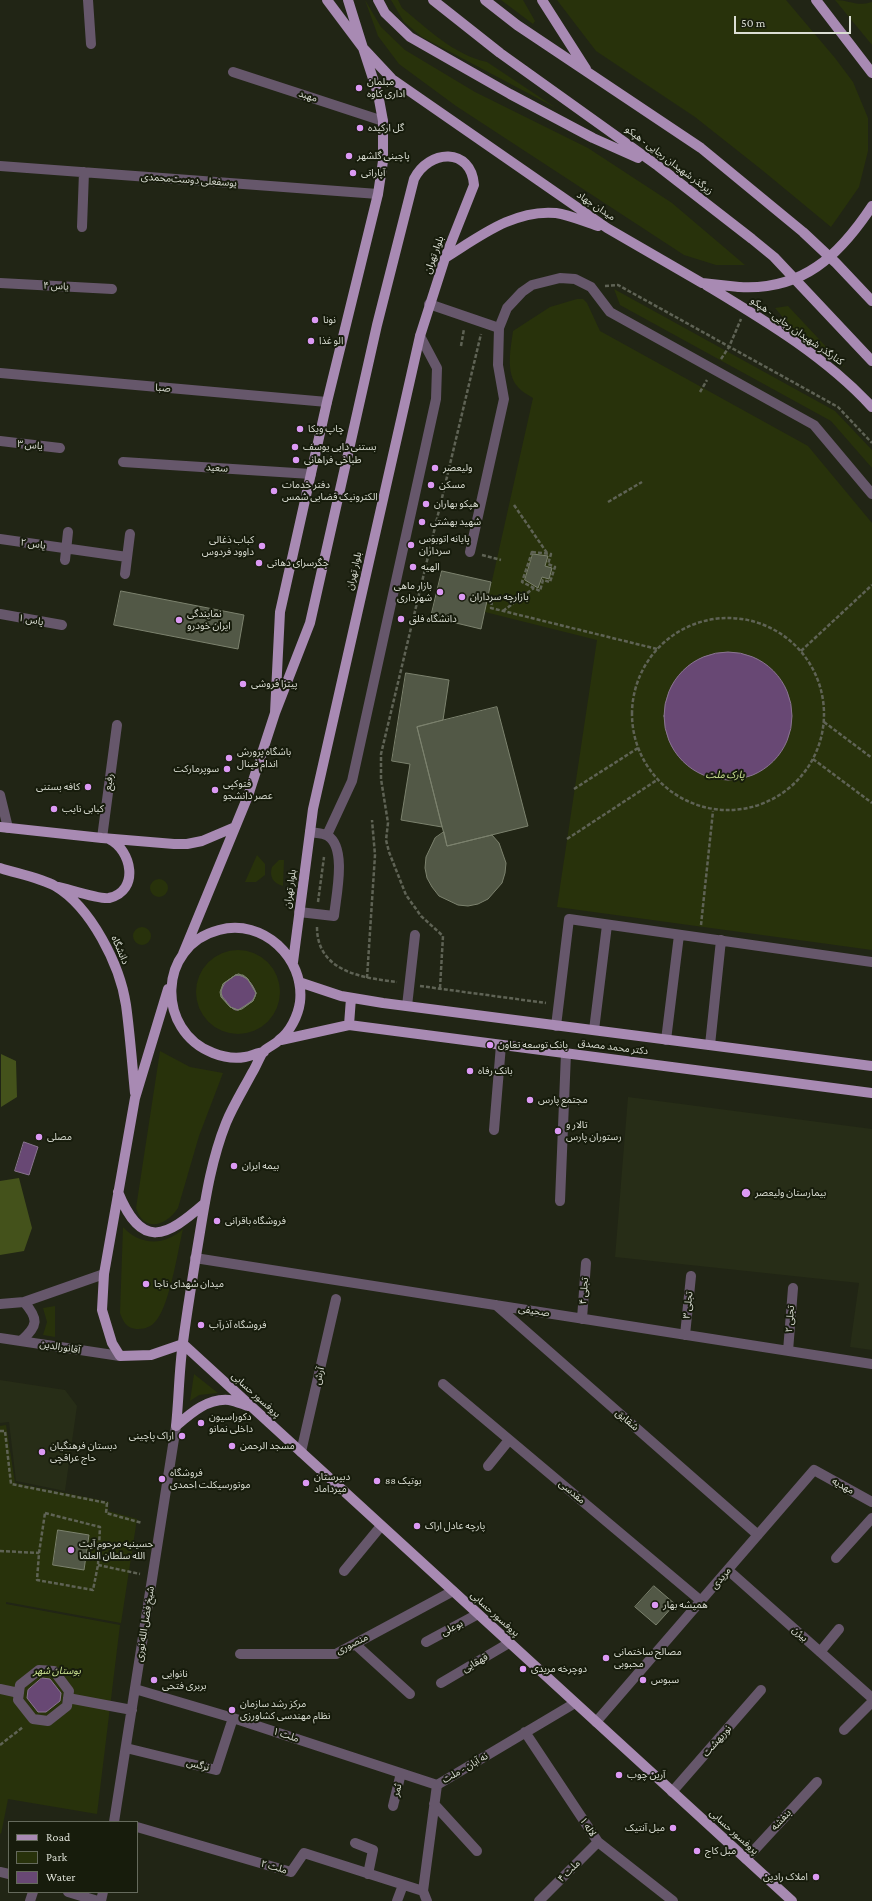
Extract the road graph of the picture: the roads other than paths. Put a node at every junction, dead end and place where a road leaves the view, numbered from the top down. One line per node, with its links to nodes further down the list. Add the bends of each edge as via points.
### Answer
1 (88, 0): 9 (street)
2 (327, 0): 10 (main road)
3 (348, 0): 10 (main road, میدان جهاد)
4 (378, 0): 16 (main road, via 385,13 410,37 593,138)
5 (433, 0): 16 (main road, زیرگذر شهیدان رجایی - هپکو, via 500,53)
6 (485, 0): 11 (main road, via 516,25)
7 (542, 0): 11 (main road)
8 (816, 0): 13 (main road)
9 (91, 44)
10 (363, 48): 14 (main road, بلوار تهران); 21 (main road, میدان جهاد, via 392,79)
11 (587, 71): 26 (main road, via 701,148 803,232)
12 (233, 72): 14 (street, مهبد)
13 (872, 73)
14 (384, 121): 18 (main road, بلوار تهران, via 383,161)
15 (0, 166): 17 (street, یوسفعلی دوست‌محمدی)
16 (658, 166): 30 (main road, زیرگذر شهیدان رجایی - هپکو, via 774,257)
17 (84, 172): 18 (street, یوسفعلی دوست‌محمدی); 20 (street)
18 (378, 194): 32 (main road, بلوار تهران)
19 (872, 206): 24 (main road, میدان جهاد, bridge, via 858,228 838,250 810,272 790,281 754,288)
20 (82, 227)
21 (607, 228): 22 (main road, via 558,214 532,213 506,221); 24 (main road, میدان جهاد)
22 (445, 258): 27 (main road, بلوار تهران); 49 (main road, بلوار تهران, via 474,185 473,174 468,165 448,156 437,157 427,162 418,170 414,179 377,325 310,623)
23 (0, 282): 25 (street, یاس ۴)
24 (702, 283): 33 (main road, کنارگذر شهیدان رجایی - هپکو, via 746,309 835,371)
25 (112, 289)
26 (872, 301)
27 (429, 304): 28 (street); 29 (main road, بلوار تهران)
28 (499, 328): 38 (street, via 507,308 532,285 560,278 575,280 591,287 610,312 814,425); 43 (street, via 498,365 504,399)
29 (420, 336): 54 (main road, بلوار تهران, via 314,801); 55 (street, via 437,368 436,399 352,781)
30 (872, 361)
31 (0, 374): 32 (street, صبا)
32 (327, 402): 37 (main road, بلوار تهران)
33 (872, 407)
34 (0, 441): 35 (street, یاس ۳)
35 (60, 448)
36 (123, 462): 37 (street, سعید)
37 (311, 474): 49 (main road, بلوار تهران, via 280,612)
38 (872, 494)
39 (68, 532): 42 (street)
40 (130, 534): 44 (street)
41 (0, 539): 42 (street, یاس ۲)
42 (66, 548): 44 (street, یاس ۲); 45 (street)
43 (470, 552)
44 (127, 556): 46 (street)
45 (65, 560)
46 (125, 574)
47 (0, 614): 48 (street, یاس ۱)
48 (62, 625)
49 (275, 713): 53 (main road, بلوار تهران, via 248,796)
50 (117, 725): 56 (street, رفیع)
51 (0, 795): 52 (street)
52 (4, 827): 56 (main road)
53 (235, 827): 56 (main road, via 188,844); 64 (main road, بلوار تهران)
54 (310, 832): 55 (street); 59 (main road, بلوار تهران)
55 (327, 835): 59 (street, via 336,845 339,860 334,916)
56 (105, 839): 58 (main road, via 117,843 126,855 130,869 123,891 107,899)
57 (0, 868): 58 (main road, دانشگاه)
58 (54, 886): 82 (main road, دانشگاه, via 90,919 101,936 119,978 126,1004)
59 (298, 912): 65 (main road, بلوار تهران)
60 (607, 925): 62 (street); 72 (street, via 569,919); 73 (street)
61 (414, 935): 70 (street)
62 (680, 935): 63 (street); 75 (street)
63 (721, 940): 66 (street); 77 (street)
64 (183, 954): 65 (main road, via 199,939 218,930 240,928 262,933 280,946); 67 (main road)
65 (293, 962): 68 (main road)
66 (872, 962)
67 (173, 974): 78 (main road, via 170,996 175,1017 187,1036 203,1049 223,1057 244,1058); 82 (main road)
68 (299, 982): 69 (main road, دکتر محمد مصدق); 74 (main road, via 300,1003 293,1023)
69 (351, 998): 70 (main road, دکتر محمد مصدق); 71 (main road)
70 (407, 1006): 72 (main road, دکتر محمد مصدق)
71 (349, 1025): 74 (main road, دکتر محمد مصدق); 76 (main road, دکتر محمد مصدق)
72 (556, 1026): 73 (main road, دکتر محمد مصدق)
73 (594, 1030): 75 (main road, دکتر محمد مصدق)
74 (281, 1040): 78 (main road)
75 (666, 1040): 77 (main road, دکتر محمد مصدق)
76 (501, 1045): 79 (main road, دکتر محمد مصدق); 83 (street)
77 (710, 1045): 80 (main road, دکتر محمد مصدق)
78 (264, 1052): 86 (main road, via 227,1121 212,1168)
79 (566, 1053): 81 (main road, دکتر محمد مصدق); 85 (street)
80 (872, 1066)
81 (872, 1093)
82 (135, 1098): 84 (main road)
83 (494, 1130)
84 (118, 1192): 86 (main road, via 132,1219 142,1229 155,1233 167,1231 181,1224); 89 (main road)
85 (560, 1201)
86 (205, 1203): 87 (main road)
87 (196, 1258): 95 (street, صحیفی); 100 (main road)
88 (586, 1263): 96 (street, تجلی ۴)
89 (104, 1274): 93 (street); 102 (main road, via 102,1310 112,1343)
90 (691, 1276): 97 (street, تجلی ۳)
91 (793, 1288): 101 (street, تجلی ۲)
92 (336, 1299): 108 (street, آرش)
93 (24, 1302): 94 (street); 99 (street, via 34,1315 35,1324)
94 (0, 1304)
95 (496, 1305): 96 (street, صحیفی); 114 (street, شقایق)
96 (582, 1319): 97 (street, صحیفی)
97 (685, 1335): 101 (street, صحیفی)
98 (0, 1338): 99 (street, آقانورالدین)
99 (21, 1341): 102 (street, آقانورالدین)
100 (182, 1344): 102 (main road, via 151,1355); 105 (main road, پروفسور حسابی); 106 (main road)
101 (788, 1351): 103 (street, صحیفی)
102 (120, 1356)
103 (872, 1364)
104 (443, 1384): 107 (street, مقدسی)
105 (252, 1407): 106 (main road, via 229,1400 211,1403 196,1409); 108 (main road, پروفسور حسابی)
106 (176, 1426): 129 (street, شیخ فضل الله نوری)
107 (509, 1440): 109 (street); 119 (street, مقدسی)
108 (301, 1452): 113 (main road, پروفسور حسابی)
109 (488, 1466)
110 (814, 1470): 111 (street, مهدیه); 114 (street, مریدی)
111 (872, 1502)
112 (872, 1518): 115 (street)
113 (381, 1526): 117 (street); 118 (main road, پروفسور حسابی)
114 (758, 1535): 116 (street, مریدی)
115 (836, 1558)
116 (728, 1570): 119 (street, مریدی); 125 (street, بیژن)
117 (344, 1571)
118 (453, 1591): 120 (main road, پروفسور حسابی); 124 (street, منصوری)
119 (701, 1601): 139 (street, مریدی)
120 (478, 1614): 122 (street, بوعلی); 123 (main road, پروفسور حسابی)
121 (839, 1629): 125 (street)
122 (426, 1642)
123 (509, 1643): 127 (street, قهقایی); 136 (main road, پروفسور حسابی)
124 (355, 1644): 126 (street, منصوری, via 336,1654); 132 (street)
125 (820, 1652): 134 (street, بیژن)
126 (240, 1654)
127 (441, 1682)
128 (0, 1689): 131 (street)
129 (135, 1689): 137 (street, شیخ فضل الله نوری); 138 (street, ملت ۱)
130 (762, 1690): 146 (street, نوربهشت)
131 (19, 1693): 133 (street, via 18,1700 33,1719 48,1721 67,1706); 133 (street, via 20,1685 39,1670 54,1671 69,1691)
132 (410, 1694)
133 (68, 1698): 137 (street)
134 (872, 1698)
135 (872, 1702): 140 (street)
136 (575, 1703): 139 (main road, پروفسور حسابی); 141 (street, نه آبان - ملت)
137 (132, 1710): 142 (street, شیخ فضل الله نوری)
138 (233, 1718): 142 (street, نرگس, via 216,1770); 143 (street, ملت ۱)
139 (596, 1722): 146 (main road, پروفسور حسابی)
140 (844, 1730)
141 (525, 1732): 145 (street, نه آبان - ملت); 151 (street, لاله ۱)
142 (126, 1748): 149 (street, شیخ فضل الله نوری)
143 (401, 1773): 145 (street, ملت ۱); 148 (street, ثمر)
144 (817, 1782): 154 (street, بنفشه)
145 (436, 1785): 147 (street, نه آبان - ملت)
146 (672, 1792): 154 (main road, پروفسور حسابی)
147 (434, 1804): 153 (street); 158 (street, نه آبان - ملت)
148 (393, 1806)
149 (116, 1821)
150 (138, 1827): 155 (street, ملت ۲, via 291,1872 304,1853)
151 (598, 1842): 161 (street, ملت ۴); 162 (street, لاله ۱)
152 (355, 1843): 155 (street, via 373,1850)
153 (477, 1851)
154 (746, 1859): 163 (main road, پروفسور حسابی)
155 (368, 1874): 156 (street, ملت ۲)
156 (403, 1885): 158 (street, ملت ۲); 160 (street)
157 (71, 1893): 159 (street)
158 (425, 1896)
159 (98, 1901)
160 (397, 1901)
161 (539, 1901)
162 (673, 1901)
163 (792, 1901)

